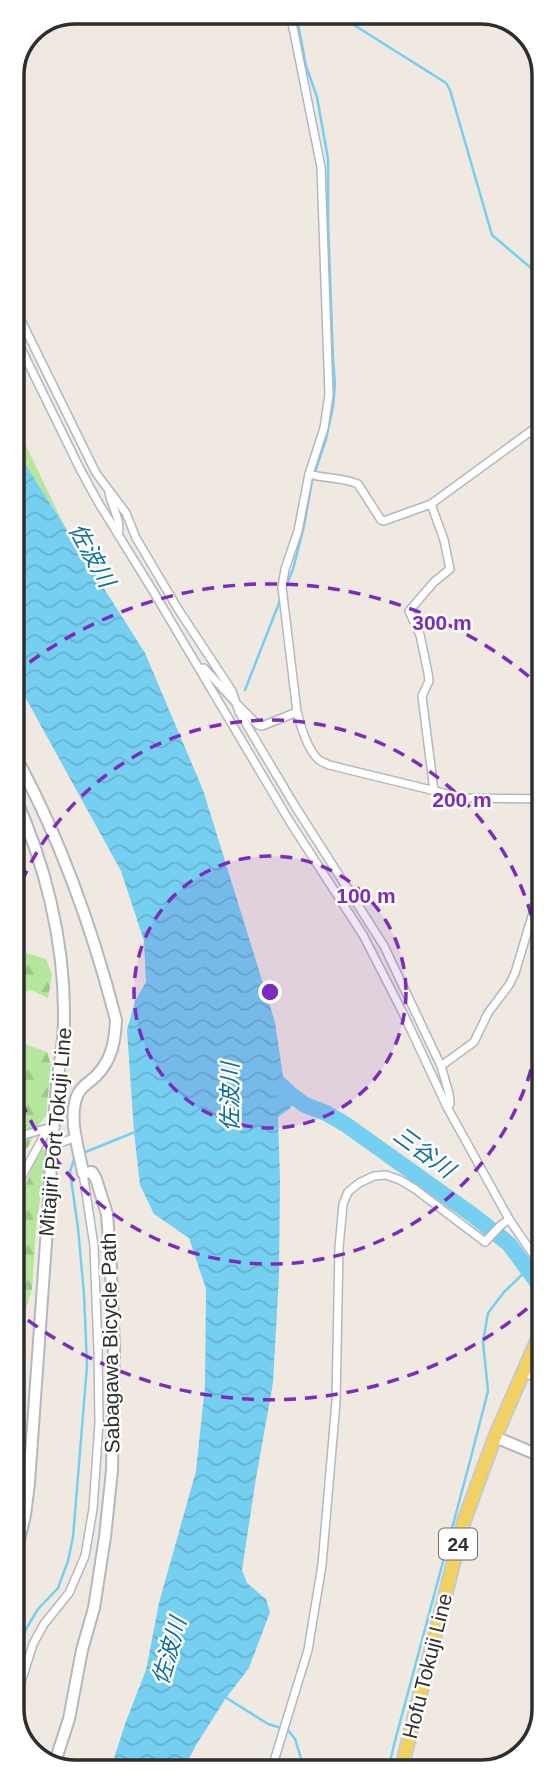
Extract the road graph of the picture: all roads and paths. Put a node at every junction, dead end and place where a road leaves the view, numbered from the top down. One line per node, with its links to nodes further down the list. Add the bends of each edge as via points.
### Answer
1 (293, 25): 5 (street, via 321,167 329,396)
2 (24, 326): 6 (street)
3 (24, 354): 8 (street, via 80,469)
4 (532, 430): 7 (street)
5 (312, 475): 7 (street, via 358,484 384,521); 11 (street, via 282,587)
6 (109, 492): 8 (street); 10 (street)
7 (431, 504): 13 (street, via 450,569 409,611 428,673 422,696)
8 (118, 534): 9 (street)
9 (200, 669): 10 (street); 18 (street, via 363,935)
10 (237, 704): 11 (street, via 262,726); 17 (street, via 384,946)
11 (297, 712): 13 (street, via 319,760)
12 (24, 773): 21 (main road, Sabagawa Bicycle Path, via 79,901 116,1020 106,1065 77,1096)
13 (434, 790): 14 (street, via 464,799)
14 (532, 799)
15 (24, 820): 19 (main road, Mitajiri Port Tokuji Line, via 45,880 63,974 64,1047)
16 (532, 916): 17 (street, via 515,973 488,1013 478,1038)
17 (441, 1066): 18 (street, via 449,1093)
18 (447, 1107): 25 (street)
19 (51, 1127): 20 (street); 22 (main road, Mitajiri Port Tokuji Line); 24 (street)
20 (24, 1135)
21 (78, 1141): 22 (street); 23 (main road, Sabagawa Bicycle Path)
22 (54, 1145): 32 (main road, Mitajiri Port Tokuji Line)
23 (83, 1170): 33 (street, via 94,1246 99,1350 93,1509 85,1556 69,1594 33,1644); 34 (main road, Sabagawa Bicycle Path, via 96,1179 107,1214 114,1349 112,1470 94,1608)
24 (24, 1173)
25 (509, 1219): 26 (street); 35 (street, via 485,1242 415,1189 386,1175 359,1182 343,1203 336,1402 322,1565 308,1650)
26 (532, 1253)
27 (532, 1352): 28 (main road, Hofu Tokuji Line / 24)
28 (523, 1373): 29 (street); 30 (main road, Hofu Tokuji Line / 24)
29 (532, 1376)
30 (495, 1437): 31 (main road); 36 (main road, Hofu Tokuji Line / 24, via 464,1521)
31 (532, 1452)
32 (24, 1519)
33 (24, 1673)
34 (57, 1756)
35 (275, 1759)
36 (404, 1760)

